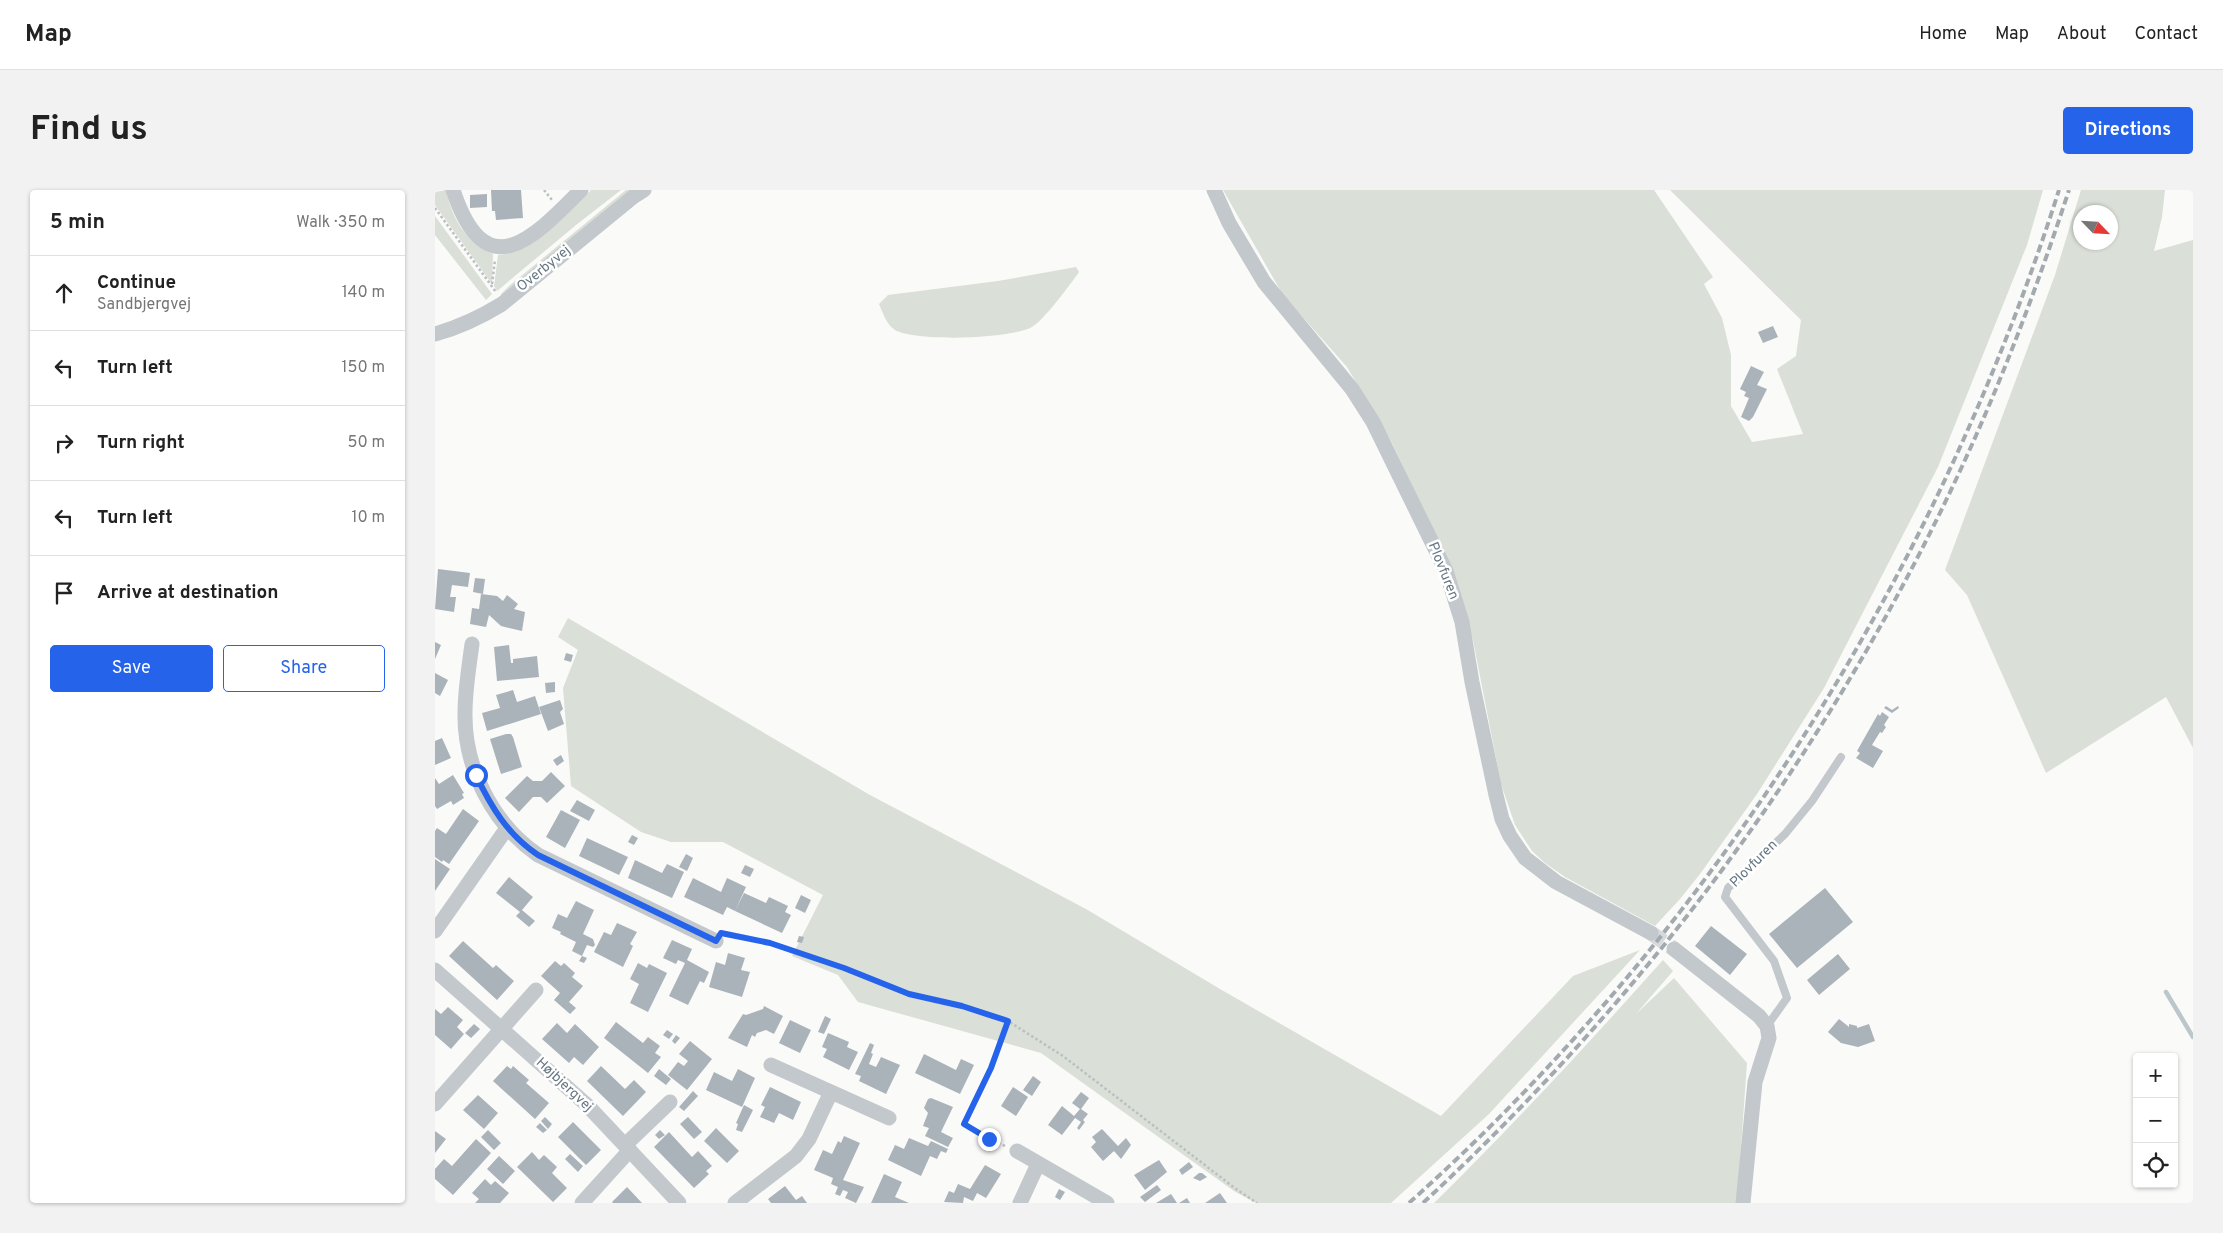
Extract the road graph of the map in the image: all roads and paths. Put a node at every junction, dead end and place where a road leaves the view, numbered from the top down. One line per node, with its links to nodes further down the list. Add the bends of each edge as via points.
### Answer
1 (581, 190): 6 (street, via 554,218 524,239 512,246)
2 (644, 190): 8 (street, Overbyvej)
3 (1213, 190): 14 (street, Plovfuren, via 1263,282 1352,389 1373,422 1446,571 1462,622 1496,795 1510,836 1525,858 1556,882)
4 (457, 194): 6 (street, via 472,233)
5 (435, 208): 7 (path)
6 (496, 248): 7 (path)
7 (492, 286): 8 (path)
8 (502, 304): 9 (street, Overbyvej, via 479,318)
9 (435, 334)
10 (472, 644): 12 (street, via 465,715 468,746 479,782)
11 (1841, 757): 20 (lane, Plovfuren, via 1785,834 1728,888 1725,897 1774,961 1787,998)
12 (507, 828): 13 (street); 15 (street, via 538,855)
13 (435, 931)
14 (1651, 933)
15 (716, 941): 19 (path, via 721,933 770,943 909,994)
16 (1674, 949): 20 (street, via 1759,1016)
17 (435, 970): 21 (street, Højbjergvej)
18 (536, 990): 21 (street)
19 (1008, 1021): 28 (path, via 991,1068 964,1124); 35 (path, via 1063,1056)
20 (1767, 1026): 36 (street, via 1769,1038 1755,1082)
21 (502, 1028): 25 (street); 27 (street, Højbjergvej, via 587,1105)
22 (771, 1065): 23 (street)
23 (831, 1092): 26 (street); 32 (street, via 809,1139 796,1156)
24 (670, 1102): 27 (street)
25 (435, 1104)
26 (889, 1118)
27 (627, 1148): 30 (street); 31 (street, Højbjergvej)
28 (1010, 1148): 29 (street)
29 (1038, 1164): 33 (street); 34 (street)
30 (582, 1203)
31 (679, 1203)
32 (735, 1203)
33 (1020, 1203)
34 (1107, 1203)
35 (1257, 1203)
36 (1743, 1203)

